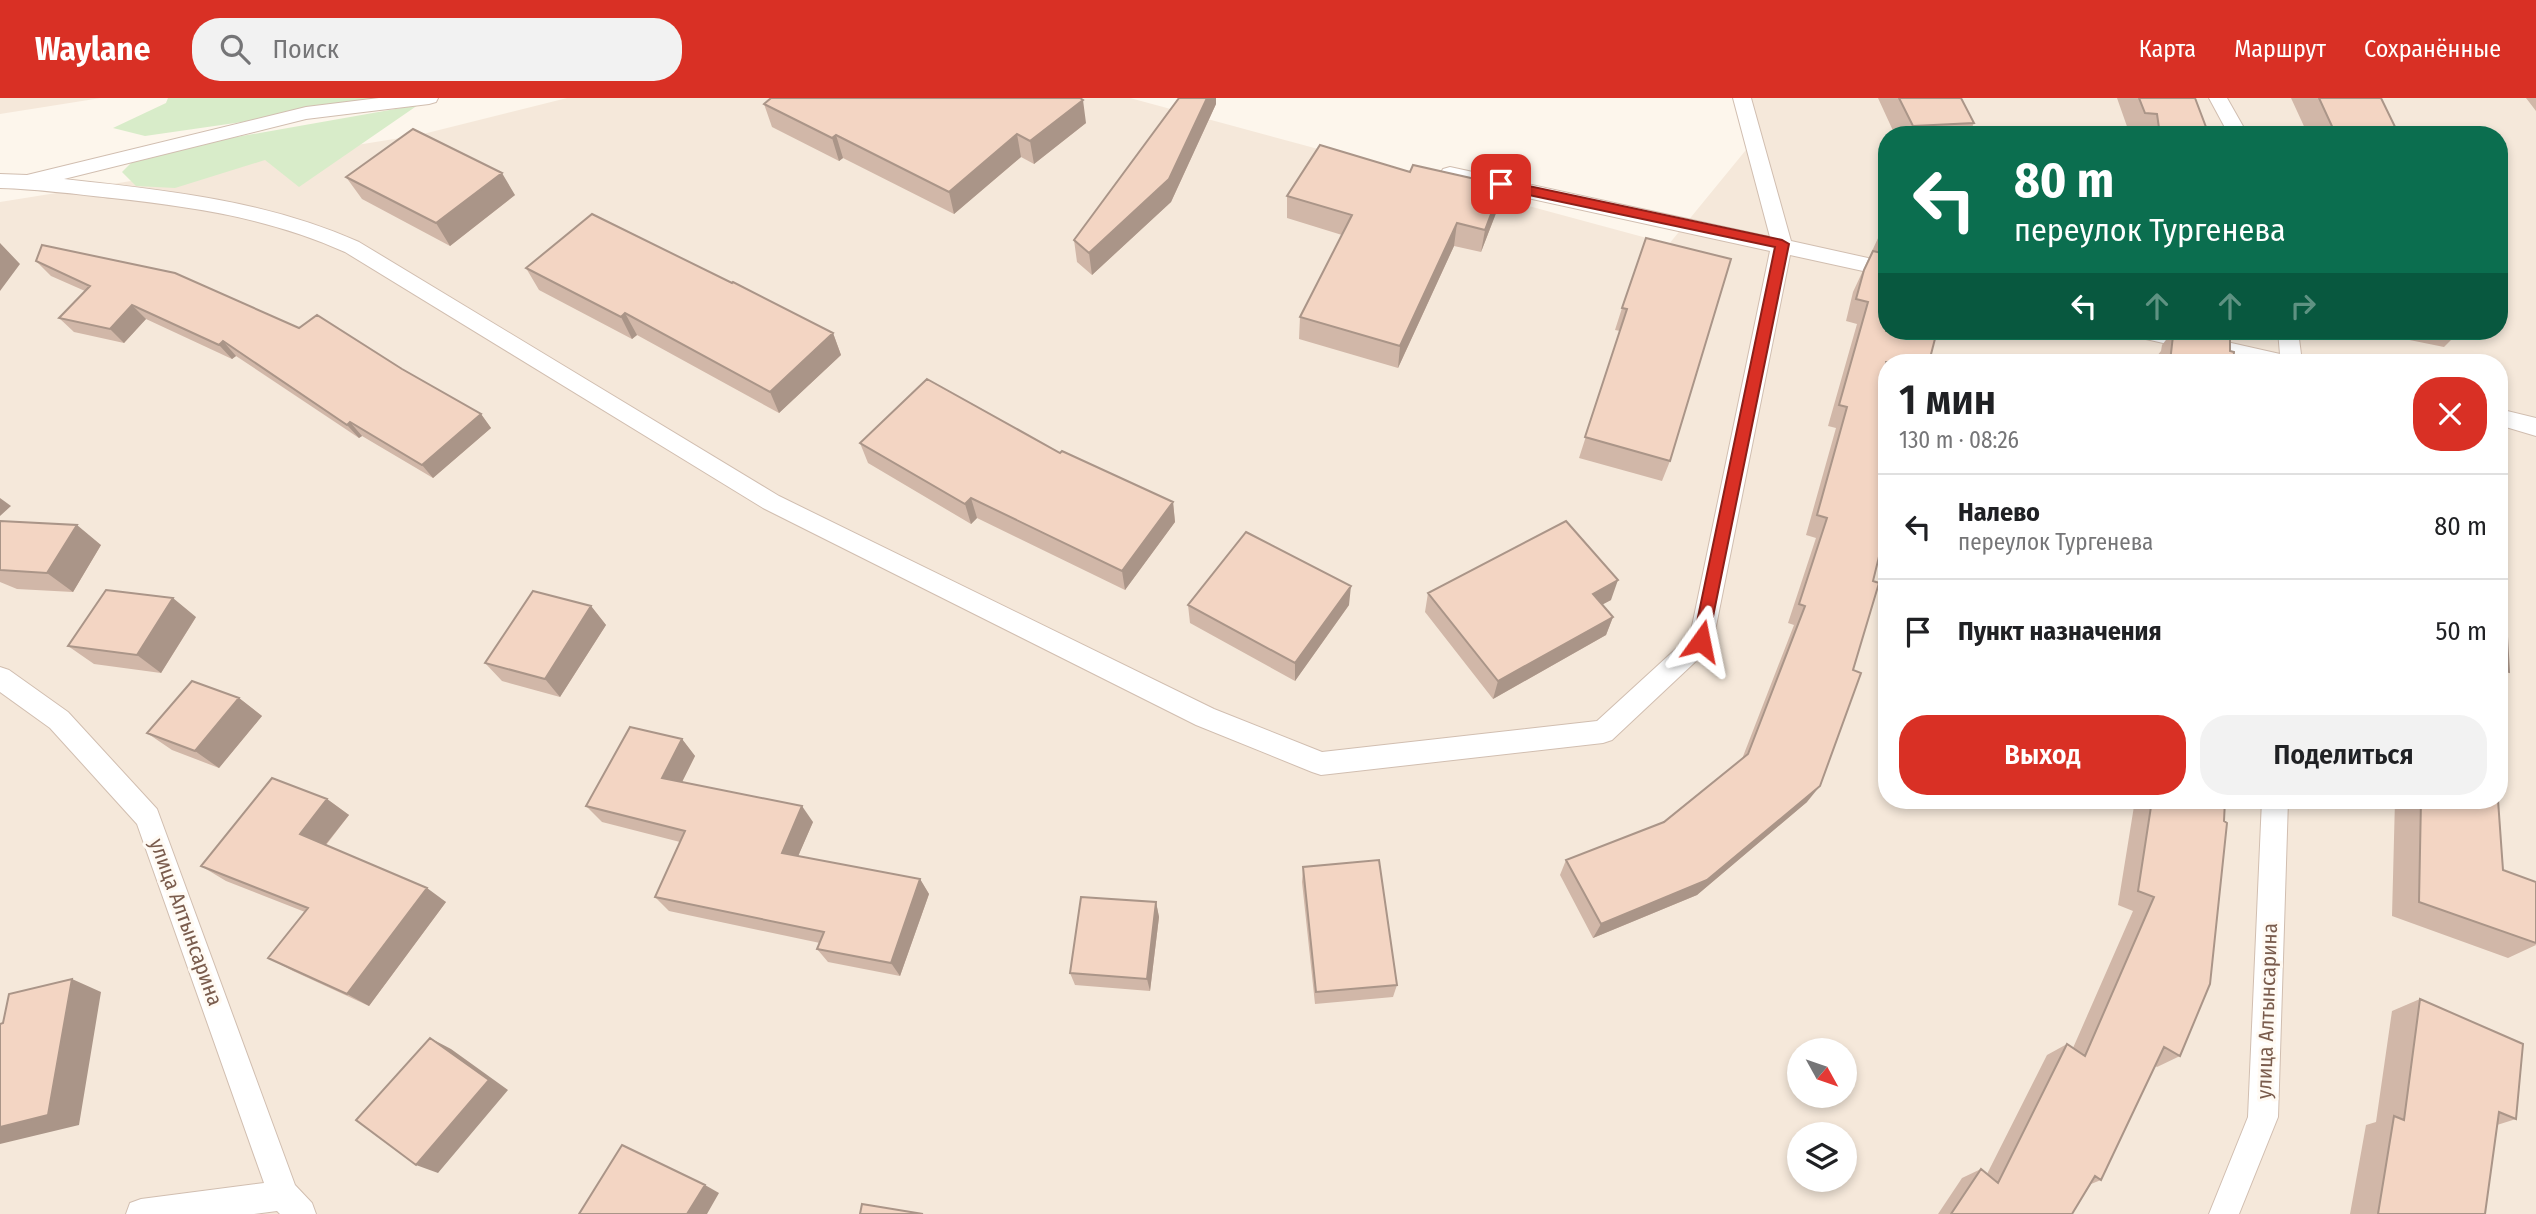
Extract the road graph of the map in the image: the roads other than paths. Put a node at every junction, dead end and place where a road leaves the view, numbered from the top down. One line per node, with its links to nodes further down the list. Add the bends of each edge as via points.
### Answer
1 (429, 98): 7 (lane, via 306,113)
2 (1742, 98): 8 (lane)
3 (2218, 98): 4 (lane)
4 (2234, 126)
5 (1450, 174): 8 (lane)
6 (0, 181): 7 (lane)
7 (27, 181): 8 (lane, via 252,214 304,226 352,247 771,502 1205,717 1321,765 1603,732 1701,641)
8 (1782, 244): 9 (lane)
9 (1878, 267)
10 (2184, 340): 11 (lane)
11 (2244, 354)
12 (2508, 420): 13 (lane)
13 (2536, 427)
14 (0, 678): 16 (lane, улица Алтынсарина, via 59,720 148,817)
15 (2275, 809): 18 (lane, улица Алтынсарина, via 2263,1117)
16 (292, 1205): 17 (lane)
17 (141, 1214)
18 (2224, 1214)

